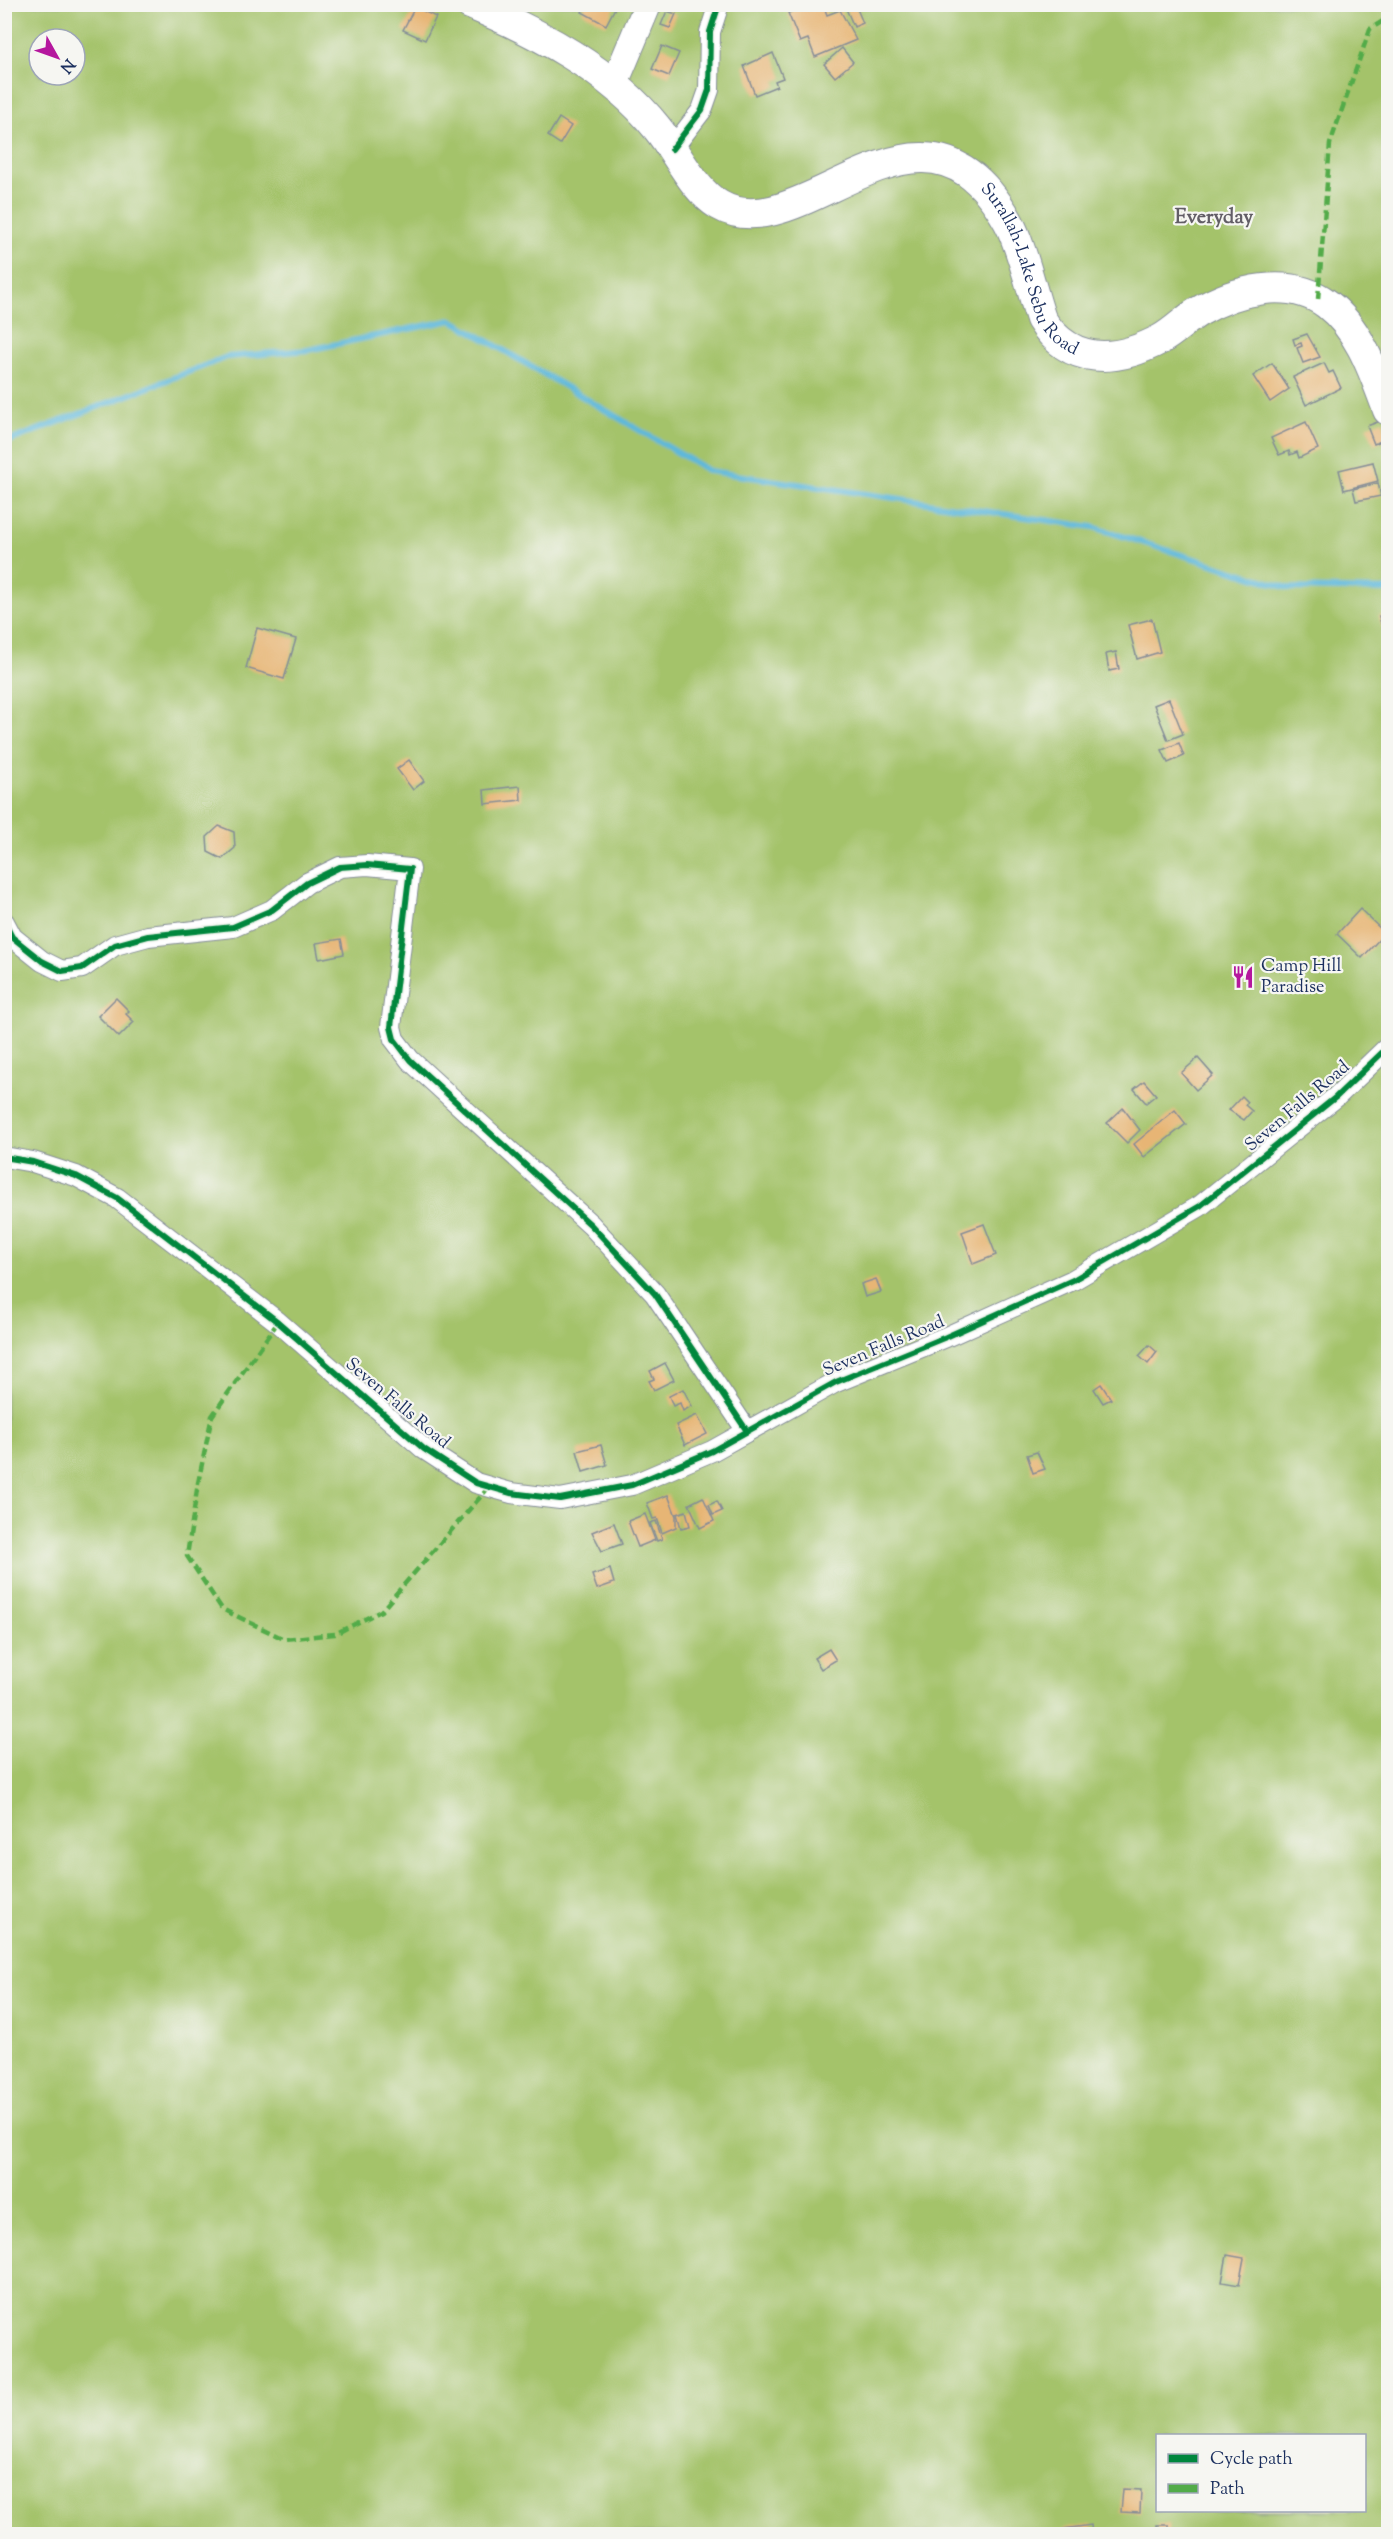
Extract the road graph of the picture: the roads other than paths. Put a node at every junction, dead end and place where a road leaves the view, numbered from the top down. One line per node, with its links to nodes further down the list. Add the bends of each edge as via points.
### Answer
1 (470, 4): 4 (main road, Surallah-Lake Sebu Road, via 580,61)
2 (648, 4): 4 (street)
3 (719, 4): 5 (street, via 710,32 710,90 702,110)
4 (614, 85): 5 (main road, Surallah-Lake Sebu Road, via 657,127)
5 (672, 149): 6 (main road, Surallah-Lake Sebu Road, via 703,191 736,213 754,214 804,199 884,163 939,160 955,167 988,190 1009,222 1049,333 1075,352 1091,356 1110,356 1144,347 1233,294 1269,288 1304,292 1327,305 1348,328 1363,349)
6 (1389, 410)
7 (4, 922): 10 (street, via 12,937 62,971 82,968 115,945 148,936 233,927 272,910 307,883 340,867 367,865 410,870 391,1027 394,1039 410,1060 591,1225 655,1294)
8 (1389, 1047): 10 (street, Seven Falls Road, via 1336,1098 1200,1206 1073,1280 836,1382)
9 (4, 1157): 10 (street, Seven Falls Road, via 76,1176 117,1198 278,1322 424,1449 476,1483 511,1493 560,1499 632,1485 712,1451)
10 (747, 1431)

